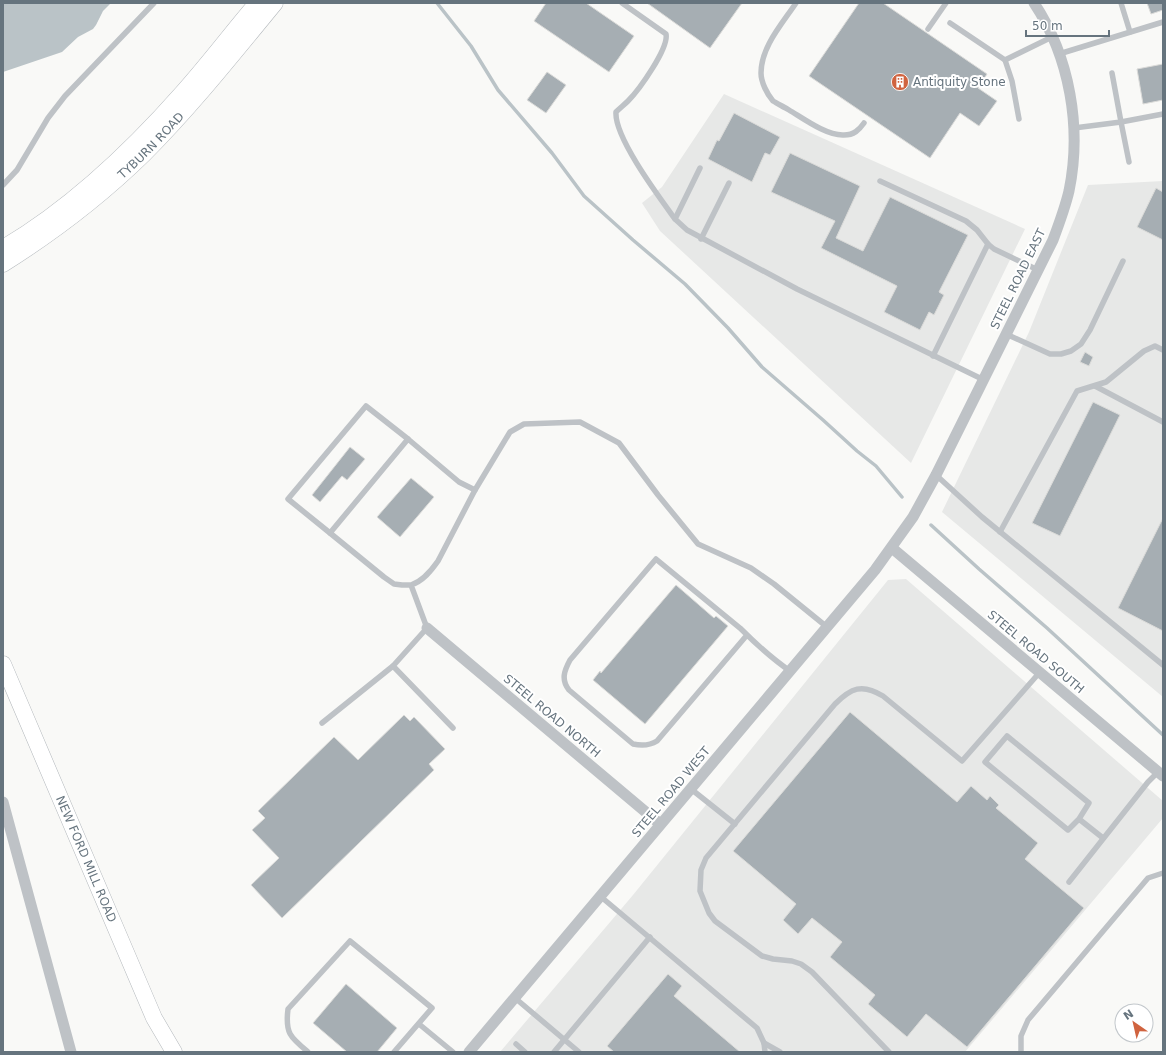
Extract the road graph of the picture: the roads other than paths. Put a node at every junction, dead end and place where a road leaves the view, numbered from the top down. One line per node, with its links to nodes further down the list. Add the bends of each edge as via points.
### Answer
1 (154, 3): 26 (lane, via 65,96 48,118 17,170)
2 (257, 3): 30 (main road, TYBURN ROAD, via 185,90 135,144 42,223)
3 (275, 3): 32 (main road, TYBURN ROAD, via 187,109 144,153 50,234)
4 (622, 3): 27 (lane, via 666,34 667,38 652,68 628,101 616,112 616,118 620,132 649,183)
5 (796, 3): 20 (lane, via 769,43 762,62 761,74 765,90 773,101 817,127 833,133 844,135 857,132)
6 (946, 3): 11 (lane)
7 (1034, 3): 13 (street, STEEL ROAD EAST)
8 (1121, 3): 12 (lane)
9 (1163, 22): 12 (lane)
10 (950, 23): 15 (lane)
11 (928, 29)
12 (1130, 32): 14 (lane)
13 (1052, 37): 14 (street, STEEL ROAD EAST); 15 (lane)
14 (1059, 54): 21 (street, STEEL ROAD EAST, via 1068,88)
15 (1005, 60): 18 (lane)
16 (1112, 73): 19 (lane)
17 (1163, 114): 19 (lane)
18 (1019, 119)
19 (1121, 122): 21 (lane); 22 (lane)
20 (864, 123)
21 (1074, 128): 33 (street, STEEL ROAD EAST, via 1069,191 1053,240)
22 (1129, 162)
23 (700, 168): 27 (lane)
24 (880, 181): 29 (lane, via 966,221)
25 (729, 183): 28 (lane)
26 (3, 185)
27 (675, 218): 28 (lane, via 686,230)
28 (701, 239): 36 (lane)
29 (988, 244): 33 (lane); 36 (lane)
30 (3, 248)
31 (1123, 261): 34 (lane, via 1090,330 1081,344 1072,351 1050,354)
32 (3, 264)
33 (1038, 270): 34 (street, STEEL ROAD EAST)
34 (1006, 334): 37 (street, STEEL ROAD EAST)
35 (1163, 350): 38 (lane, via 1155,346 1144,350 1106,382)
36 (933, 356): 37 (lane)
37 (984, 380): 41 (street, STEEL ROAD EAST)
38 (1095, 386): 39 (lane); 43 (lane, via 1077,391)
39 (1163, 422)
40 (408, 439): 42 (lane, via 459,482); 44 (lane); 44 (lane, via 366,406 288,499)
41 (936, 475): 43 (lane); 45 (street, STEEL ROAD EAST)
42 (474, 490): 46 (lane, via 438,561 419,582); 47 (lane, via 510,432 524,424 580,422 619,443 698,544 751,568)
43 (1000, 532): 51 (lane)
44 (330, 533): 46 (lane, via 384,578 394,584)
45 (892, 548): 47 (street, STEEL ROAD WEST); 54 (street, STEEL ROAD SOUTH)
46 (411, 585): 48 (lane)
47 (826, 627): 53 (street, STEEL ROAD WEST)
48 (427, 628): 52 (lane); 61 (street, STEEL ROAD NORTH)
49 (747, 635): 49 (lane, via 656,559 570,660 564,680 569,690 634,744 647,745 657,741); 53 (lane, via 772,659)
50 (3, 664): 69 (main road, NEW FORD MILL ROAD)
51 (1163, 665)
52 (394, 666): 55 (lane); 56 (lane)
53 (790, 671): 58 (street, STEEL ROAD WEST)
54 (1040, 672): 57 (street, STEEL ROAD SOUTH); 62 (lane, via 962,761 884,696 869,689 852,690 835,704)
55 (322, 723)
56 (453, 728)
57 (1161, 774): 63 (lane, via 1148,782)
58 (690, 788): 61 (street, STEEL ROAD WEST); 62 (lane)
59 (3, 802): 74 (street)
60 (1079, 819): 60 (lane, via 1089,803 1007,736 985,762 1068,830); 63 (lane)
61 (660, 824): 66 (street, STEEL ROAD WEST)
62 (735, 824): 86 (lane, via 706,858 701,870 700,890 709,913 715,921 762,956 792,961 812,972)
63 (1103, 838): 65 (lane)
64 (1163, 873): 87 (lane, via 1148,878 1028,1020 1021,1036)
65 (1069, 882)
66 (600, 896): 67 (lane); 68 (street, STEEL ROAD WEST)
67 (650, 937): 71 (lane); 72 (lane, via 758,1028)
68 (515, 998): 71 (lane); 80 (street, STEEL ROAD WEST)
69 (154, 1018): 75 (street); 76 (main road, NEW FORD MILL ROAD)
70 (419, 1024): 77 (lane, via 432,1008 350,941 288,1009 289,1032); 78 (lane); 79 (lane)
71 (564, 1040): 82 (lane); 83 (lane)
72 (764, 1043): 84 (lane); 85 (lane)
73 (516, 1044): 81 (lane)
74 (71, 1052)
75 (164, 1052)
76 (174, 1052)
77 (308, 1052)
78 (394, 1052)
79 (453, 1052)
80 (469, 1052)
81 (525, 1052)
82 (554, 1052)
83 (579, 1052)
84 (765, 1052)
85 (780, 1052)
86 (889, 1052)
87 (1021, 1052)

